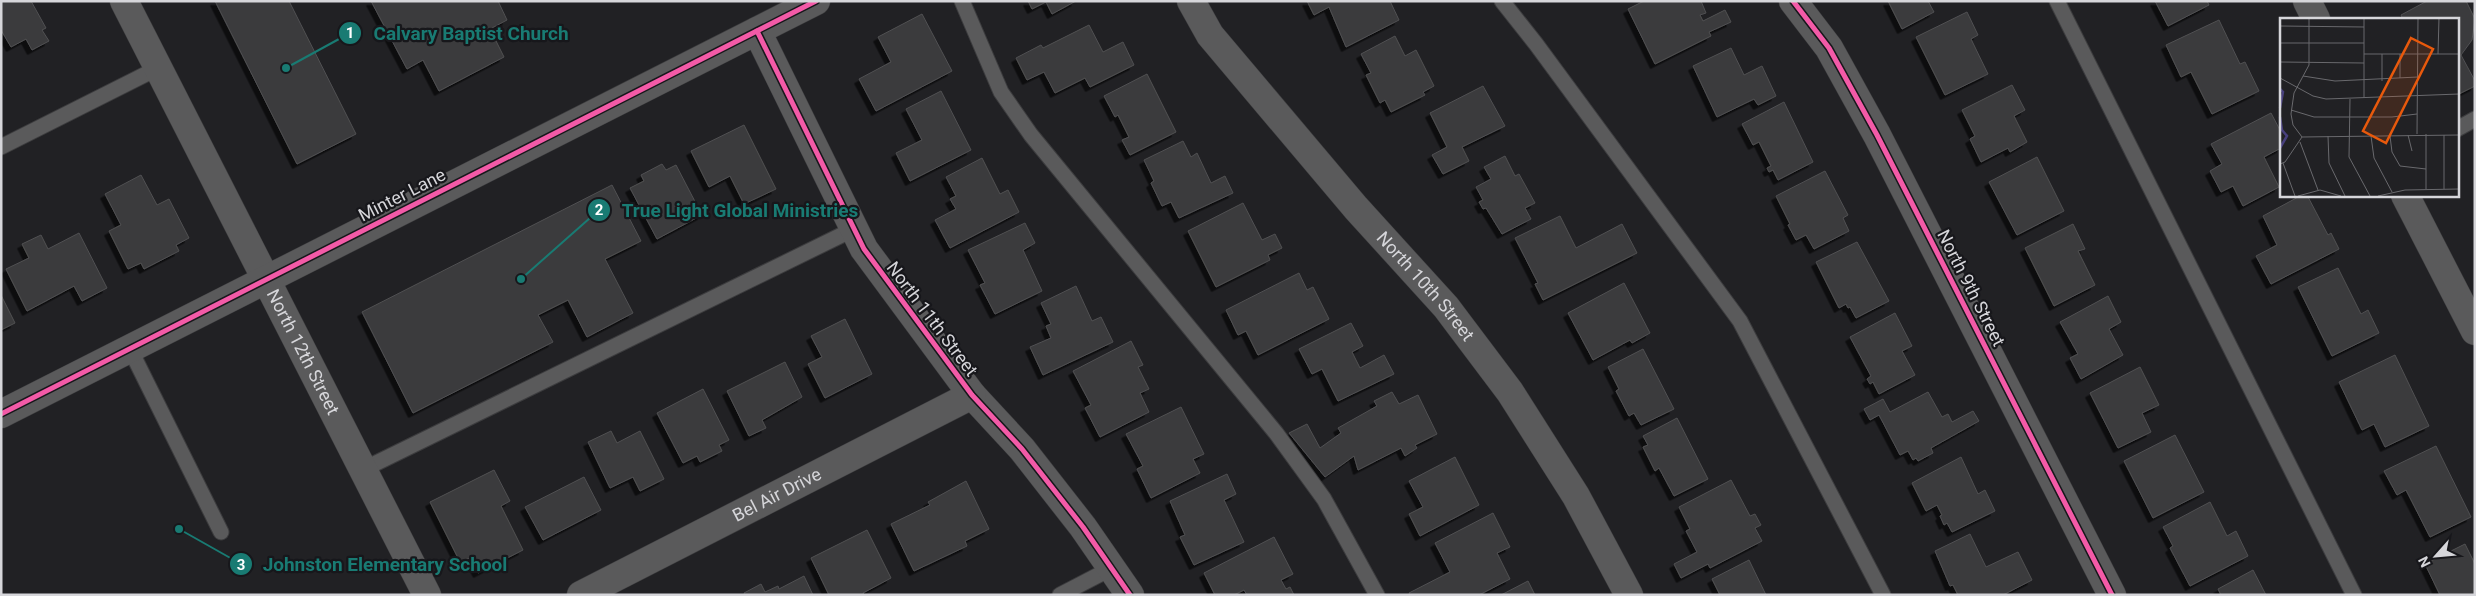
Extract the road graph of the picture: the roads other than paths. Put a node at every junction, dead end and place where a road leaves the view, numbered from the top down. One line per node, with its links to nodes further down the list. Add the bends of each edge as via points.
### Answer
1 (124, 1): 11 (street, North 12th Street)
2 (816, 1): 10 (street, Minter Lane)
3 (962, 1): 29 (lane, via 1001,92 1031,135 1276,433 1324,499)
4 (1191, 1): 30 (street, North 10th Street, via 1210,35 1350,201 1446,307 1510,392 1576,496)
5 (1502, 1): 31 (lane, via 1740,321)
6 (1793, 1): 32 (street, North 9th Street, via 1829,48 1877,134)
7 (2057, 1): 33 (lane)
8 (2307, 1): 9 (street)
9 (2316, 18)
10 (757, 31): 16 (street, North 11th Street); 17 (street, Minter Lane)
11 (158, 68): 14 (lane); 17 (street, North 12th Street)
12 (2475, 119): 13 (lane)
13 (2458, 128)
14 (1, 147)
15 (2406, 196): 18 (street)
16 (854, 229): 20 (street, North 11th Street, via 864,249); 22 (lane)
17 (265, 280): 19 (street, Minter Lane); 22 (street, North 12th Street)
18 (2475, 332)
19 (130, 349): 21 (street, Minter Lane); 23 (lane)
20 (972, 395): 24 (street, North 11th Street, via 1022,449); 26 (street, Bel Air Drive)
21 (1, 414)
22 (364, 469): 25 (street, North 12th Street)
23 (221, 532)
24 (1112, 568): 27 (lane); 28 (street, North 11th Street)
25 (427, 595)
26 (581, 595)
27 (1060, 595)
28 (1130, 595)
29 (1377, 595)
30 (1629, 595)
31 (1883, 595)
32 (2112, 595)
33 (2354, 595)

